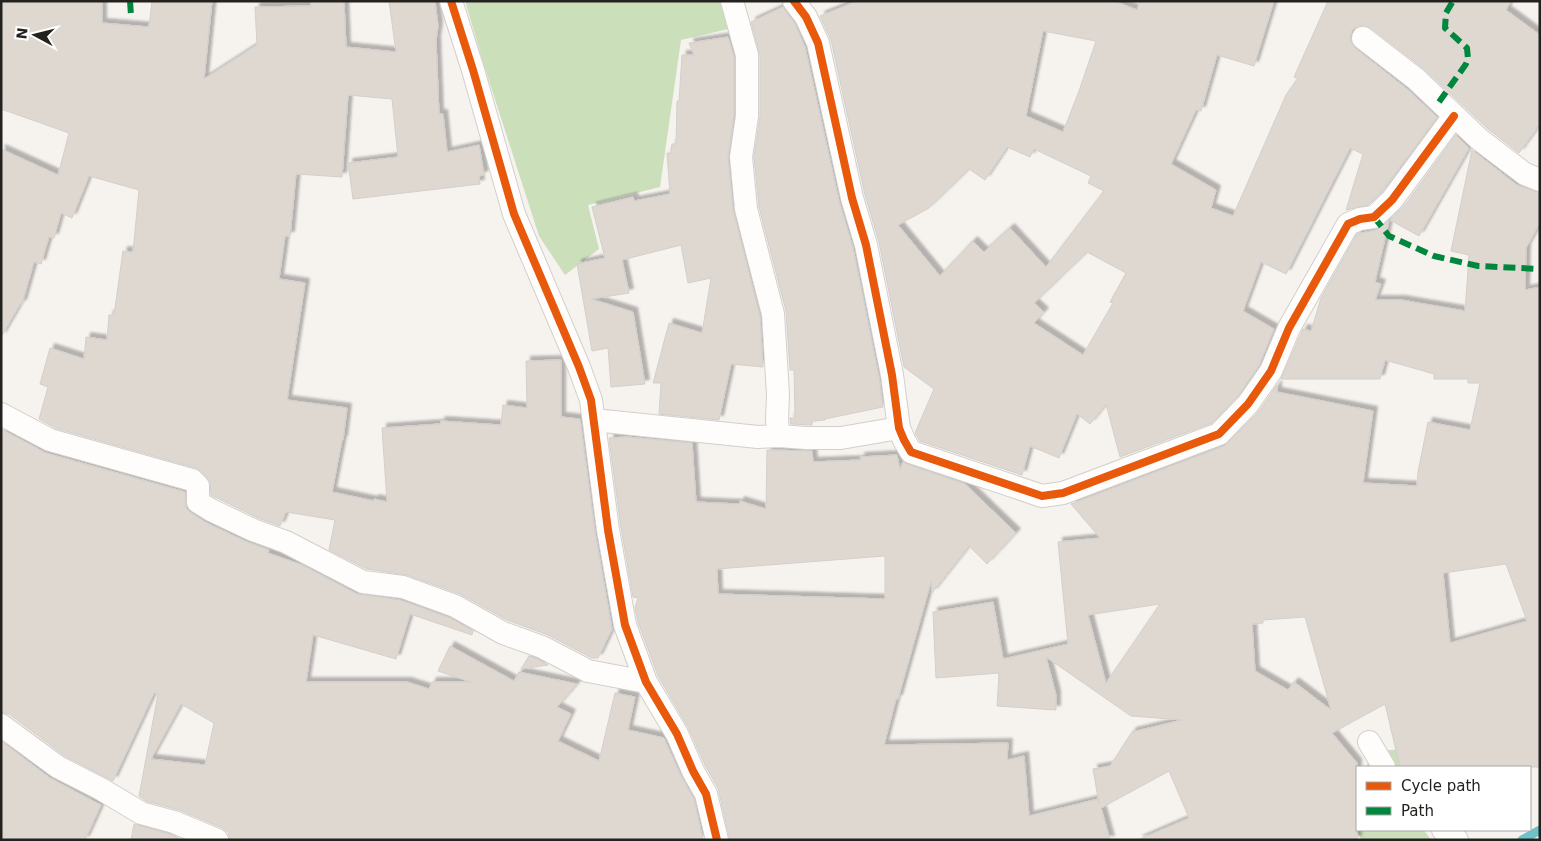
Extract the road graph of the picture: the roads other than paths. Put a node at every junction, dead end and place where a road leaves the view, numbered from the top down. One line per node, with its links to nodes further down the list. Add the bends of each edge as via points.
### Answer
1 (451, 1): 8 (street, via 514,214 579,367)
2 (732, 1): 10 (street, via 747,55 747,116 741,157 746,209 773,314)
3 (794, 1): 9 (street, via 818,43 852,198 866,246 892,375)
4 (1363, 38): 5 (street, via 1416,79)
5 (1454, 116): 6 (street, via 1525,174); 9 (street, via 1392,200 1374,217 1348,224 1289,328 1271,371 1248,404 1219,434 1063,493 1042,496 911,452)
6 (1540, 180)
7 (1, 414): 11 (street, via 50,440 192,480 198,486 198,502 210,510 286,542 363,582 402,587 455,606 502,633 542,647 588,671)
8 (594, 420): 10 (street, via 758,437); 11 (street, via 608,530 625,625)
9 (899, 428): 10 (street, via 841,438)
10 (778, 436)
11 (646, 682): 17 (street, via 678,734 706,794)
12 (1, 725): 16 (street, via 58,767 141,812)
13 (1369, 742): 14 (street)
14 (1383, 766)
15 (1444, 831): 18 (street)
16 (217, 840)
17 (718, 840)
18 (1457, 840)

